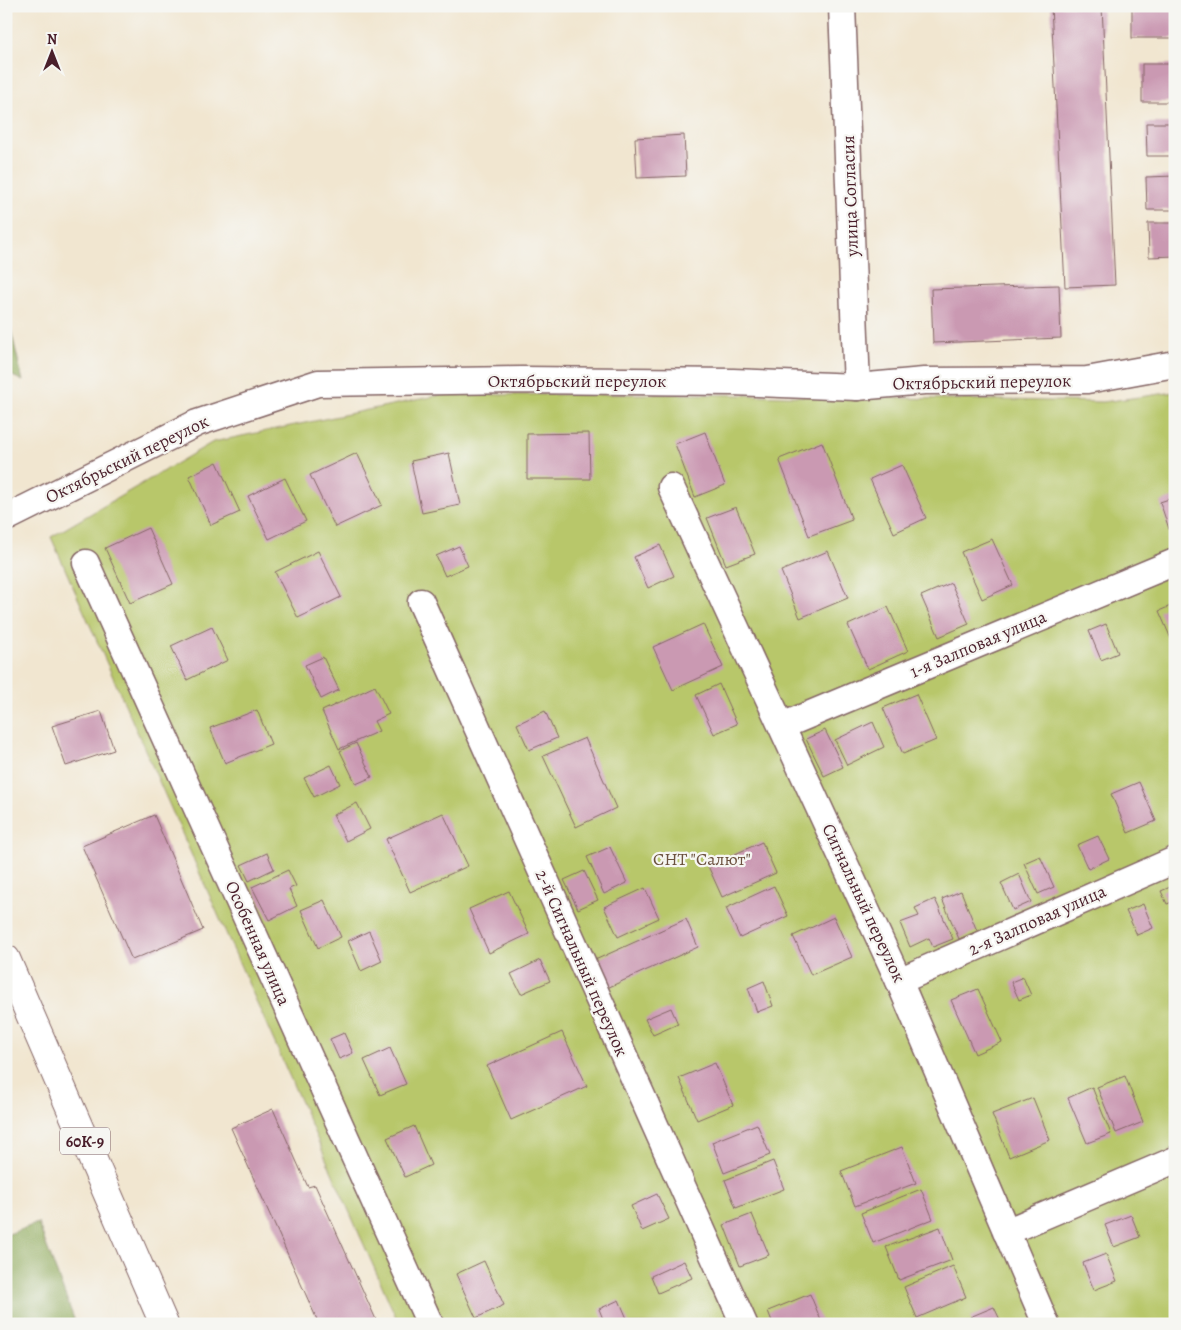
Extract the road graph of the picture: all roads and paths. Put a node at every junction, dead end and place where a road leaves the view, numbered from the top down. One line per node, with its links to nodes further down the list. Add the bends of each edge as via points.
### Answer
1 (842, 6): 3 (street, улица Согласия)
2 (1175, 364): 3 (street, Октябрьский переулок, via 1087,380 924,381)
3 (857, 387): 5 (street, Октябрьский переулок, via 532,380 318,383 197,423)
4 (671, 487): 9 (street, Сигнальный переулок)
5 (6, 518)
6 (1175, 562): 9 (street, 1-я Залповая улица)
7 (86, 563): 16 (street, Особенная улица)
8 (420, 602): 17 (street, 2-й Сигнальный переулок)
9 (782, 726): 12 (street, Сигнальный переулок)
10 (1175, 860): 12 (street, 2-я Залповая улица)
11 (7, 965): 15 (main road, 60К-9)
12 (899, 981): 14 (street, Сигнальный переулок)
13 (1175, 1160): 14 (street)
14 (1006, 1232): 18 (street, Сигнальный переулок)
15 (164, 1324)
16 (430, 1324)
17 (744, 1324)
18 (1046, 1324)

